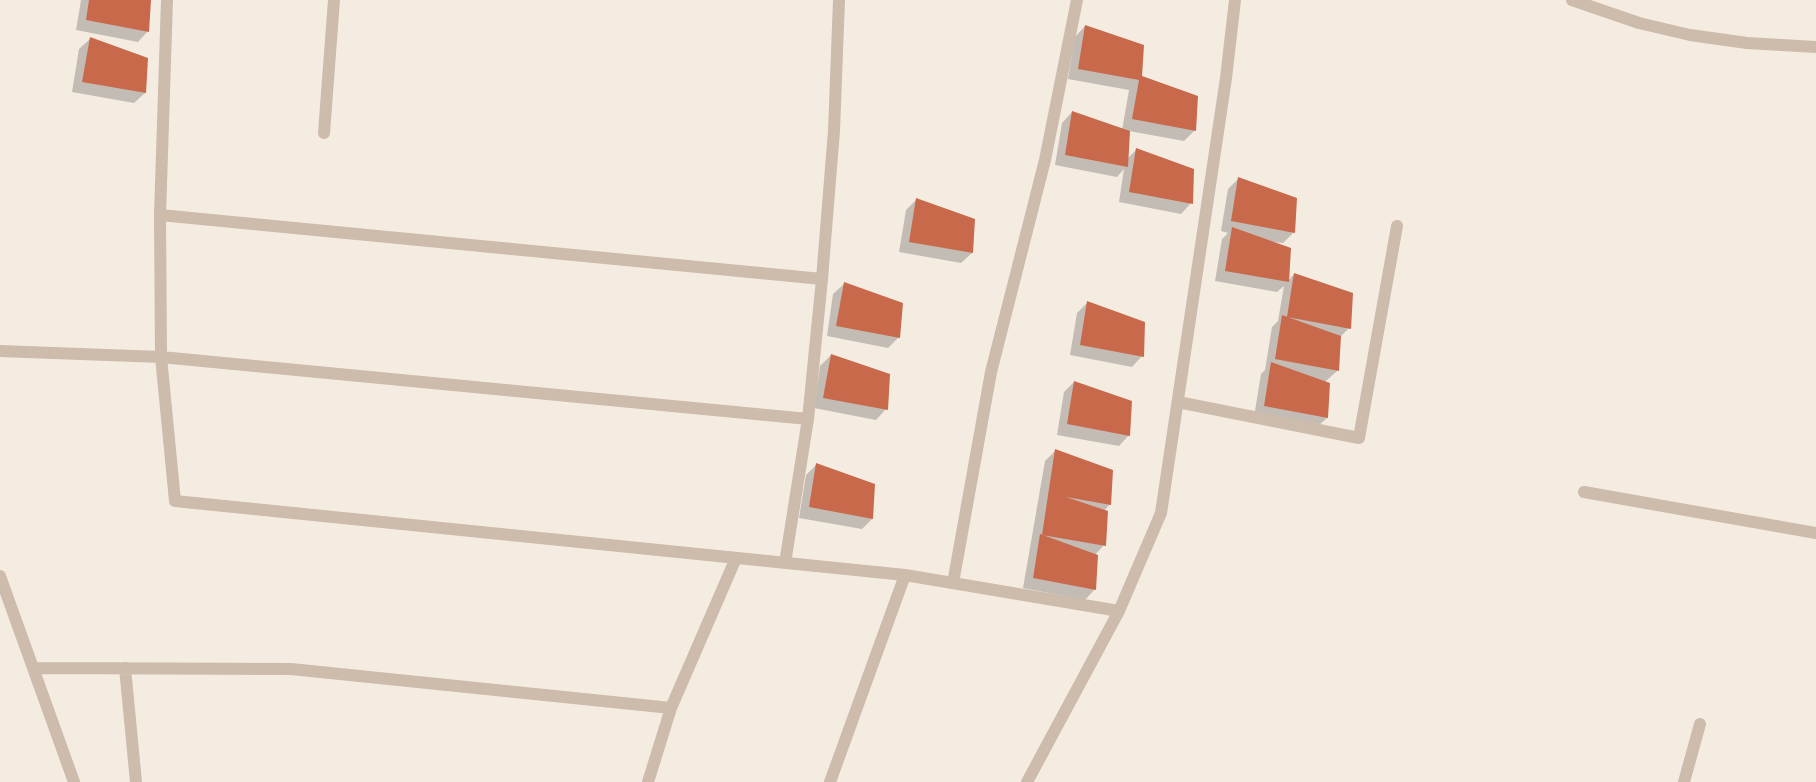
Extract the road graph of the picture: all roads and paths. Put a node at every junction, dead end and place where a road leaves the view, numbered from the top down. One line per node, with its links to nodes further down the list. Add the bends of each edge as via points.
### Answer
1 (167, 0): 9 (street)
2 (334, 0): 8 (street)
3 (839, 0): 11 (street, via 834,131)
4 (1077, 0): 22 (street, via 1045,160 991,372)
5 (1235, 0): 14 (street)
6 (1572, 0): 7 (street, via 1690,36)
7 (1816, 47)
8 (324, 133)
9 (160, 214): 11 (street); 13 (street)
10 (1397, 226): 14 (street, via 1359,438)
11 (822, 279): 15 (street)
12 (0, 351): 13 (street)
13 (161, 358): 15 (street); 18 (street, via 175,501)
14 (1178, 402): 23 (street, via 1162,512)
15 (808, 419): 19 (street)
16 (1584, 492): 17 (street)
17 (1816, 533)
18 (736, 558): 19 (street); 26 (street)
19 (786, 563): 21 (street)
20 (0, 575): 24 (street)
21 (905, 576): 22 (street); 31 (street)
22 (953, 583): 23 (street)
23 (1119, 611): 32 (street)
24 (33, 668): 25 (street); 28 (street)
25 (125, 668): 26 (street, via 291,669); 29 (street)
26 (671, 708): 30 (street)
27 (1700, 724): 33 (street)
28 (74, 782)
29 (136, 782)
30 (648, 782)
31 (830, 782)
32 (1027, 782)
33 (1684, 782)

